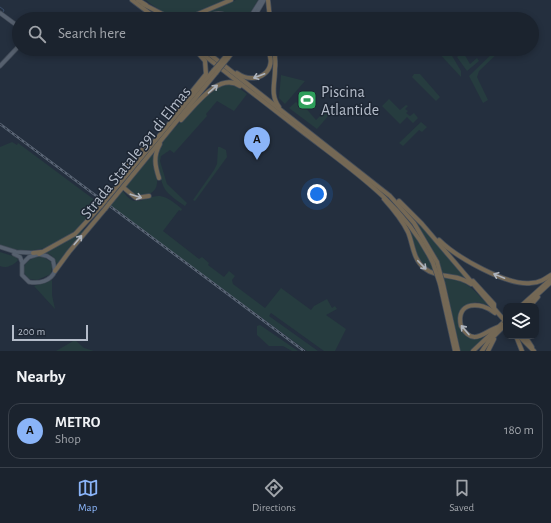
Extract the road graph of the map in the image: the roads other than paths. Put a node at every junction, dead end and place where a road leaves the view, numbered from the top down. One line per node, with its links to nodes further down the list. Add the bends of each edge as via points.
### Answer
1 (132, 0): 8 (highway)
2 (138, 0): 7 (highway)
3 (231, 0): 11 (highway)
4 (261, 0): 12 (main road)
5 (264, 0): 13 (main road)
6 (268, 0): 14 (highway)
7 (144, 4): 9 (highway); 10 (highway)
8 (148, 12)
9 (154, 12)
10 (159, 12)
11 (203, 12)
12 (253, 12)
13 (257, 12)
14 (269, 12)
15 (0, 13): 16 (main road)
16 (12, 22)
17 (12, 53): 24 (main road)
18 (201, 56): 28 (highway, via 205,61 206,74 180,105)
19 (204, 56): 26 (highway)
20 (212, 56): 25 (highway)
21 (270, 56): 25 (highway, one-way to 25, via 267,71 256,78 245,78)
22 (275, 56): 27 (highway, via 273,95 274,101)
23 (227, 57): 28 (highway, Strada Statale 391 di Elmas, bridge)
24 (0, 66)
25 (228, 69): 27 (highway)
26 (258, 97): 28 (highway, one-way to 26, via 178,123 220,83 232,82); 32 (highway)
27 (283, 112): 32 (highway)
28 (173, 123): 29 (highway, Strada Statale 391 di Elmas)
29 (162, 136): 30 (highway, via 127,164); 31 (highway, via 155,158); 35 (highway, Strada Statale 391 di Elmas, bridge)
30 (121, 178)
31 (159, 178)
32 (376, 186): 36 (highway, via 387,191); 44 (highway, bridge, via 419,236 435,263); 46 (highway, one-way to 46, via 404,225 421,265 432,273 460,277)
33 (124, 188): 34 (highway, one-way to 34, via 136,198)
34 (150, 196)
35 (103, 208): 38 (highway, Strada Statale 391 di Elmas, via 75,234); 40 (highway, Strada Statale 391 di Elmas, one-way to 35)
36 (412, 214): 41 (highway, one-way to 36, via 537,282 524,284 483,269 463,259 446,246); 42 (highway)
37 (0, 248): 38 (main road); 39 (main road, via 18,256)
38 (36, 253): 39 (main road); 40 (main road, via 53,260)
39 (22, 262): 40 (main road, via 21,273 29,282 45,281 51,278)
40 (55, 271)
41 (551, 275)
42 (468, 279): 46 (highway); 50 (highway, via 472,279 494,304)
43 (551, 279): 47 (highway)
44 (442, 284): 61 (highway); 62 (highway)
45 (551, 284): 48 (highway); 49 (highway)
46 (474, 286): 50 (highway)
47 (524, 303)
48 (529, 303)
49 (533, 303)
50 (494, 308): 51 (highway)
51 (498, 315): 52 (highway); 55 (highway, one-way to 51, via 486,335 474,336 464,331 459,320 464,310 474,304 485,306)
52 (503, 321)
53 (503, 324): 55 (highway)
54 (503, 325): 57 (highway)
55 (499, 327): 57 (highway)
56 (503, 330): 65 (highway, via 491,342)
57 (489, 338): 63 (highway); 64 (highway)
58 (519, 339): 66 (highway)
59 (521, 339): 67 (highway)
60 (527, 339): 67 (highway)
61 (455, 351)
62 (458, 351)
63 (473, 351)
64 (482, 351)
65 (488, 351)
66 (522, 351)
67 (534, 351)

